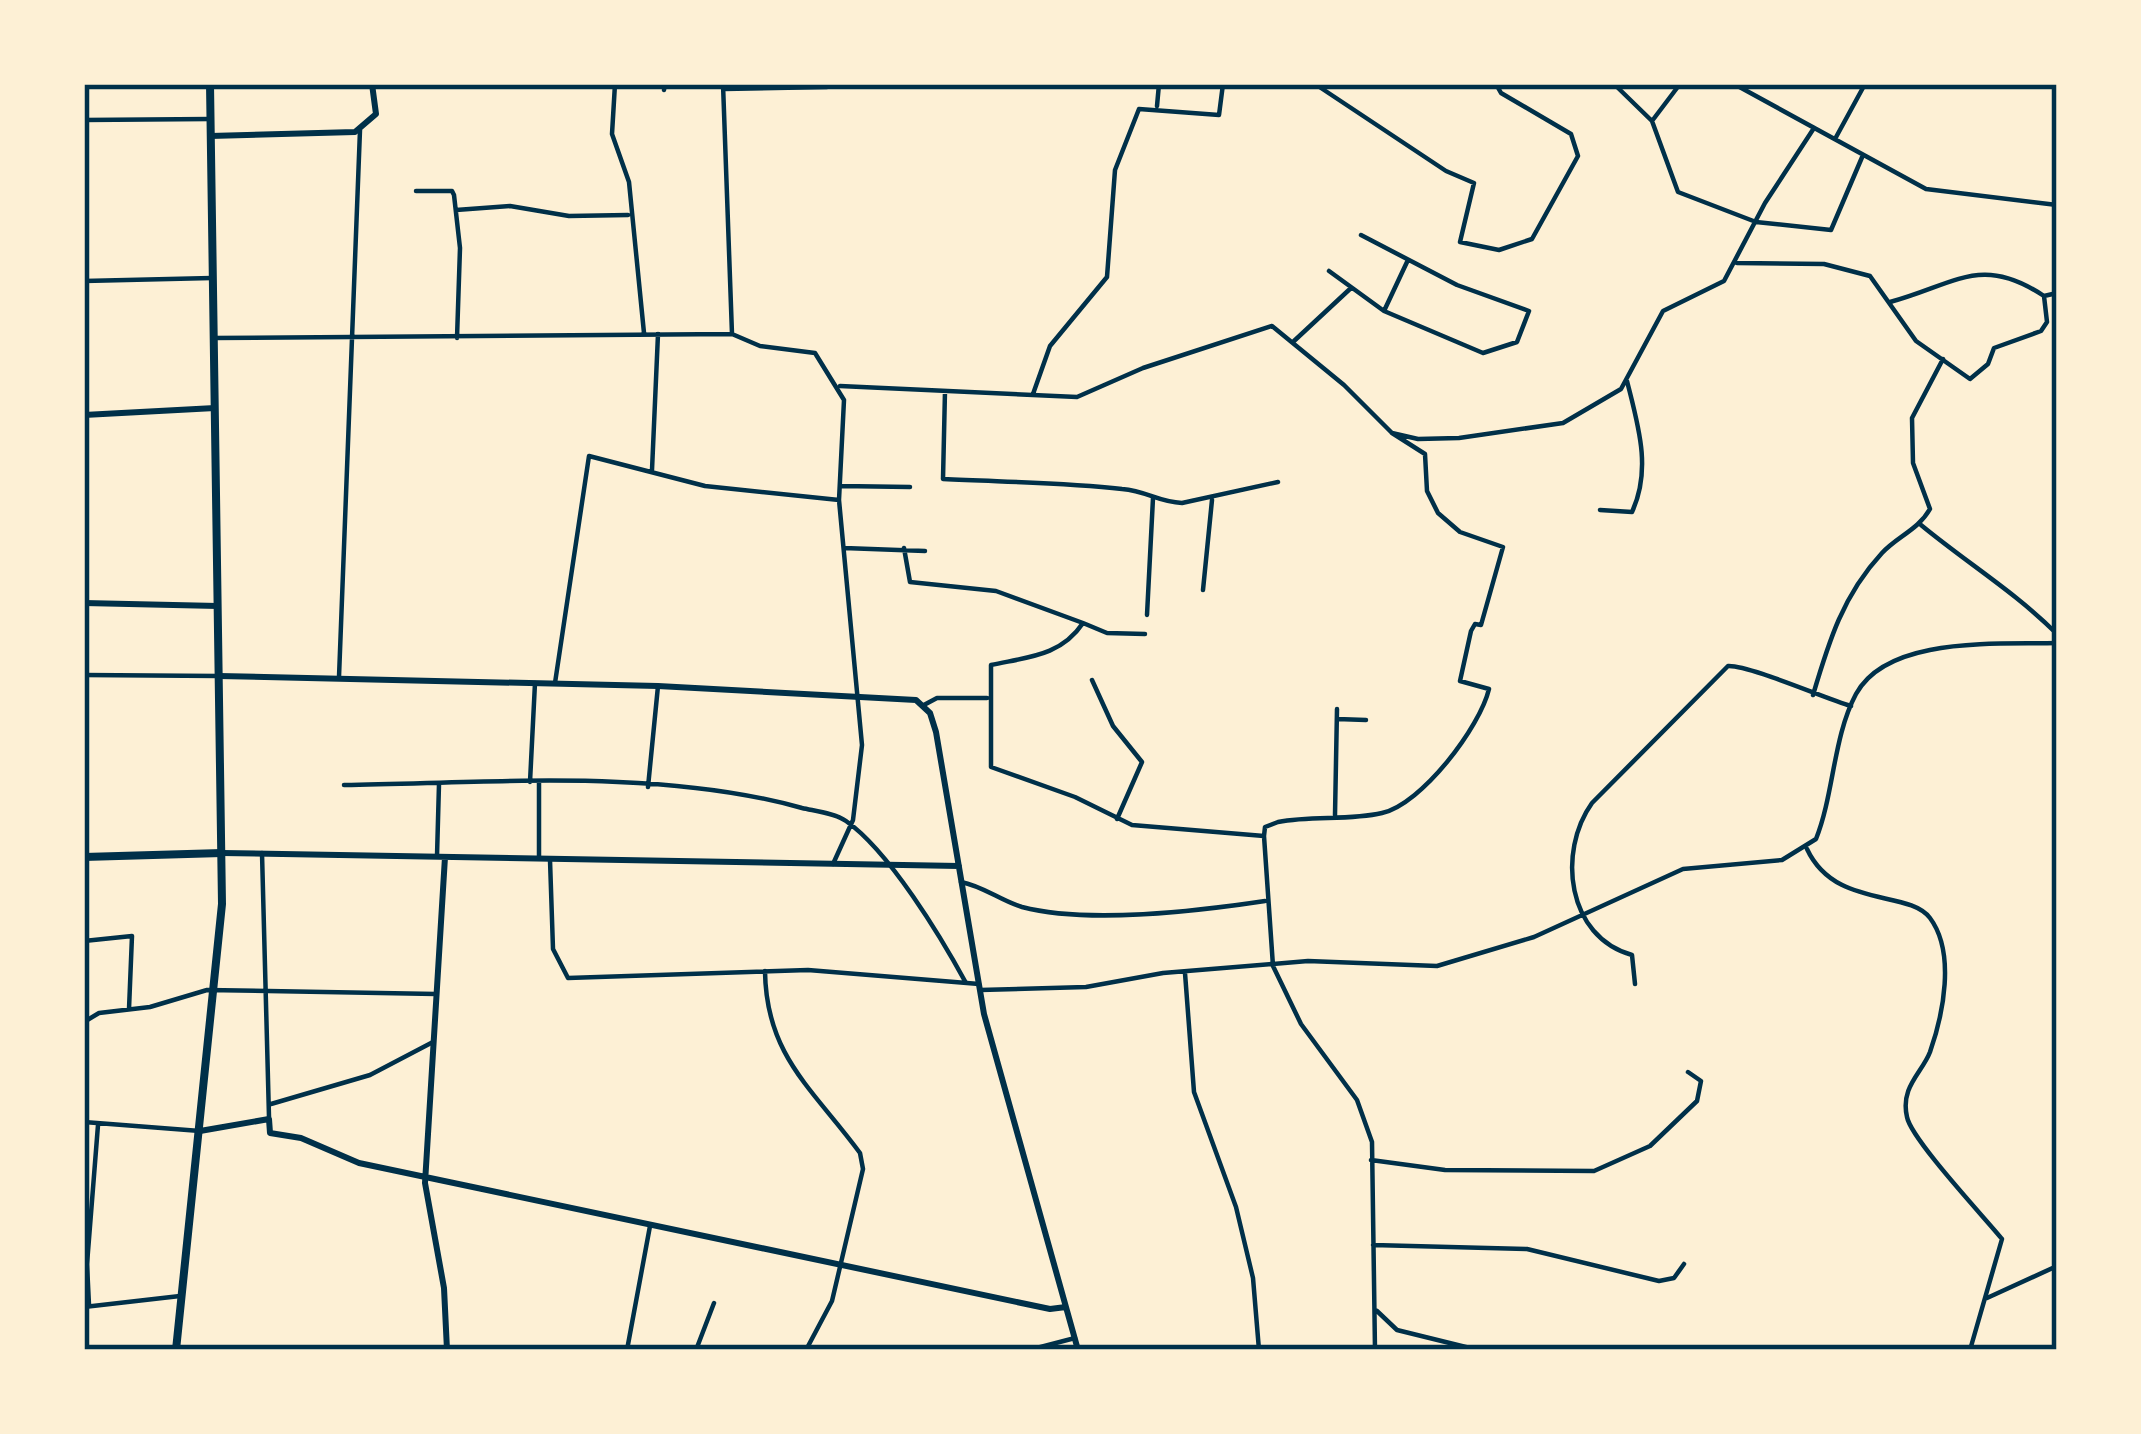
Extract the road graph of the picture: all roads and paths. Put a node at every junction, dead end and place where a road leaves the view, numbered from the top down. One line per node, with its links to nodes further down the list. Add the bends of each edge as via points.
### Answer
1 (210, 84): 15 (main road)
2 (371, 84): 19 (street, via 376,114)
3 (615, 84): 26 (street, via 612,134)
4 (1159, 84): 14 (street)
5 (1223, 84): 14 (street, via 1220,115)
6 (1315, 84): 7 (street, via 1474,183 1460,242 1499,250 1532,239 1578,144)
7 (1496, 84)
8 (1614, 84): 17 (street)
9 (1680, 84): 17 (street)
10 (1734, 84): 18 (street)
11 (1865, 84): 21 (street)
12 (723, 87): 13 (street); 41 (street)
13 (827, 87)
14 (1156, 106): 50 (street, via 1139,109 1114,170 1107,278 1050,346)
15 (210, 118): 16 (street); 20 (main road)
16 (84, 120)
17 (1652, 122): 27 (street, via 1678,192)
18 (1814, 128): 21 (street); 27 (street)
19 (360, 130): 20 (street); 43 (street)
20 (210, 136): 32 (main road)
21 (1835, 140): 22 (street)
22 (1864, 155): 24 (street, via 1933,191); 27 (street, via 1831,230)
23 (416, 190): 25 (street, via 452,190)
24 (2057, 205)
25 (455, 210): 26 (street); 44 (street)
26 (631, 214): 39 (street)
27 (1756, 222): 30 (street)
28 (1361, 235): 29 (street)
29 (1408, 261): 38 (street); 38 (street, via 1529,311 1517,342 1483,352)
30 (1737, 263): 37 (street, via 1824,264 1870,276); 47 (street, via 1724,281 1663,311)
31 (1329, 271): 34 (street)
32 (212, 278): 33 (street); 42 (main road)
33 (84, 281)
34 (1352, 287): 38 (street); 45 (street)
35 (2057, 293): 36 (street)
36 (2044, 296): 37 (street, via 1998,272); 46 (street, via 2042,331 1994,348 1979,374 1970,379)
37 (1890, 302): 46 (street, via 1916,341)
38 (1384, 311)
39 (644, 333): 40 (street); 44 (street)
40 (658, 334): 41 (street); 54 (street)
41 (732, 334): 48 (street, via 814,353)
42 (213, 338): 43 (street); 51 (main road)
43 (352, 338): 44 (street); 76 (street)
44 (458, 338)
45 (1294, 341): 50 (street, via 1272,326 1257,328 1091,395); 53 (street)
46 (1943, 359): 62 (street, via 1913,411 1913,463 1930,497)
47 (1627, 381): 53 (street, via 1551,426 1432,440); 61 (street, via 1644,465 1640,495 1632,512)
48 (840, 386): 49 (street); 56 (street)
49 (945, 391): 50 (street); 58 (street, via 943,479 1106,487)
50 (1032, 395)
51 (214, 408): 52 (street); 68 (main road)
52 (84, 415)
53 (1392, 433): 94 (street, via 1425,454 1430,502 1448,524 1503,548 1460,681 1489,689 1470,737 1416,794 1383,813)
54 (652, 470): 59 (street, via 727,489); 79 (street, via 589,456)
55 (1278, 482): 60 (street)
56 (840, 486): 57 (street); 59 (street)
57 (910, 487)
58 (1153, 498): 60 (street); 69 (street)
59 (839, 500): 63 (street)
60 (1212, 500): 66 (street)
61 (1600, 510)
62 (1921, 525): 72 (street, via 2017,593); 82 (street, via 1884,551 1848,597)
63 (844, 548): 64 (street); 81 (street)
64 (904, 548): 65 (street); 70 (street, via 910,582 996,591)
65 (925, 551)
66 (1203, 590)
67 (84, 603): 68 (street)
68 (218, 606): 75 (main road)
69 (1147, 614)
70 (1082, 623): 71 (street); 83 (street, via 1060,648 991,665)
71 (1145, 634)
72 (2057, 634)
73 (2057, 643): 85 (street, via 1915,652 1872,677)
74 (84, 675): 75 (street)
75 (219, 676): 76 (street); 99 (main road)
76 (339, 677): 78 (street)
77 (1092, 680): 95 (street, via 1113,726 1142,762)
78 (535, 682): 79 (street); 89 (street)
79 (555, 683): 80 (street)
80 (658, 686): 81 (street); 93 (street)
81 (854, 693): 84 (street, via 906,696); 96 (street, via 862,746)
82 (1814, 694): 85 (street); 110 (street, via 1740,665 1717,673 1583,815 1573,855)
83 (989, 698): 84 (street, via 937,698); 95 (street, via 992,767)
84 (922, 706): 107 (street, via 936,732)
85 (1851, 706): 98 (street)
86 (1337, 710): 87 (street)
87 (1337, 719): 88 (street); 94 (street)
88 (1366, 720)
89 (530, 782): 90 (street); 91 (street)
90 (539, 783): 93 (street); 103 (street)
91 (439, 784): 92 (street); 102 (street)
92 (344, 785)
93 (648, 787): 96 (street, via 733,793)
94 (1335, 815): 97 (street, via 1278,822)
95 (1117, 819): 97 (street)
96 (850, 824): 105 (street); 106 (street)
97 (1264, 836): 109 (street)
98 (1808, 849): 110 (street, via 1782,860 1683,869); 138 (street, via 1838,883 1916,909 1934,925 1947,975 1906,1114 1915,1136 2002,1239)
99 (221, 853): 100 (street); 101 (main road); 118 (main road)
100 (262, 853): 102 (street); 119 (street)
101 (84, 856)
102 (441, 856): 103 (street); 120 (street)
103 (539, 858): 104 (street)
104 (550, 858): 105 (street); 113 (street, via 553,949 568,978)
105 (833, 864): 106 (street)
106 (886, 866): 107 (street); 115 (street)
107 (959, 866): 108 (street)
108 (962, 882): 109 (street, via 1023,907 1057,910 1176,913); 117 (street)
109 (1265, 901): 112 (street)
110 (1580, 915): 112 (street, via 1485,956 1437,966); 116 (street, via 1631,955)
111 (84, 941): 121 (street, via 132,936)
112 (1273, 966): 114 (street); 130 (street, via 1300,1024 1357,1100)
113 (765, 971): 115 (street); 134 (street, via 768,1021 783,1053 860,1153 859,1193)
114 (1185, 974): 117 (street, via 1086,987); 151 (street, via 1194,1092 1240,1226)
115 (965, 983): 117 (street)
116 (1635, 984)
117 (979, 987): 141 (street)
118 (216, 991): 119 (street); 121 (street); 129 (main road)
119 (266, 992): 120 (street); 125 (street)
120 (436, 994): 123 (street)
121 (129, 1010): 122 (street)
122 (84, 1022)
123 (433, 1042): 125 (street, via 370,1075); 131 (street)
124 (1688, 1072): 130 (street, via 1700,1081 1697,1101 1650,1146 1594,1171 1445,1170)
125 (270, 1105): 126 (street)
126 (269, 1119): 129 (street); 131 (street, via 270,1133 358,1163)
127 (84, 1122): 128 (street)
128 (98, 1125): 129 (street); 140 (street)
129 (200, 1132): 137 (main road)
130 (1371, 1160): 133 (street)
131 (426, 1173): 132 (street); 145 (street)
132 (650, 1223): 134 (street); 146 (street)
133 (1373, 1245): 135 (street, via 1527,1249 1659,1281); 142 (street)
134 (838, 1263): 141 (street); 148 (street, via 832,1301)
135 (1684, 1264)
136 (2057, 1266): 138 (street)
137 (182, 1295): 140 (street); 144 (main road)
138 (1987, 1298): 154 (street)
139 (714, 1303): 147 (street)
140 (87, 1306)
141 (1066, 1307): 143 (street)
142 (1377, 1311): 152 (street); 153 (street, via 1397,1330)
143 (1075, 1338): 149 (street); 150 (street)
144 (176, 1350)
145 (447, 1350)
146 (628, 1350)
147 (697, 1350)
148 (806, 1350)
149 (1029, 1350)
150 (1078, 1350)
151 (1259, 1350)
152 (1375, 1350)
153 (1478, 1350)
154 (1970, 1350)

